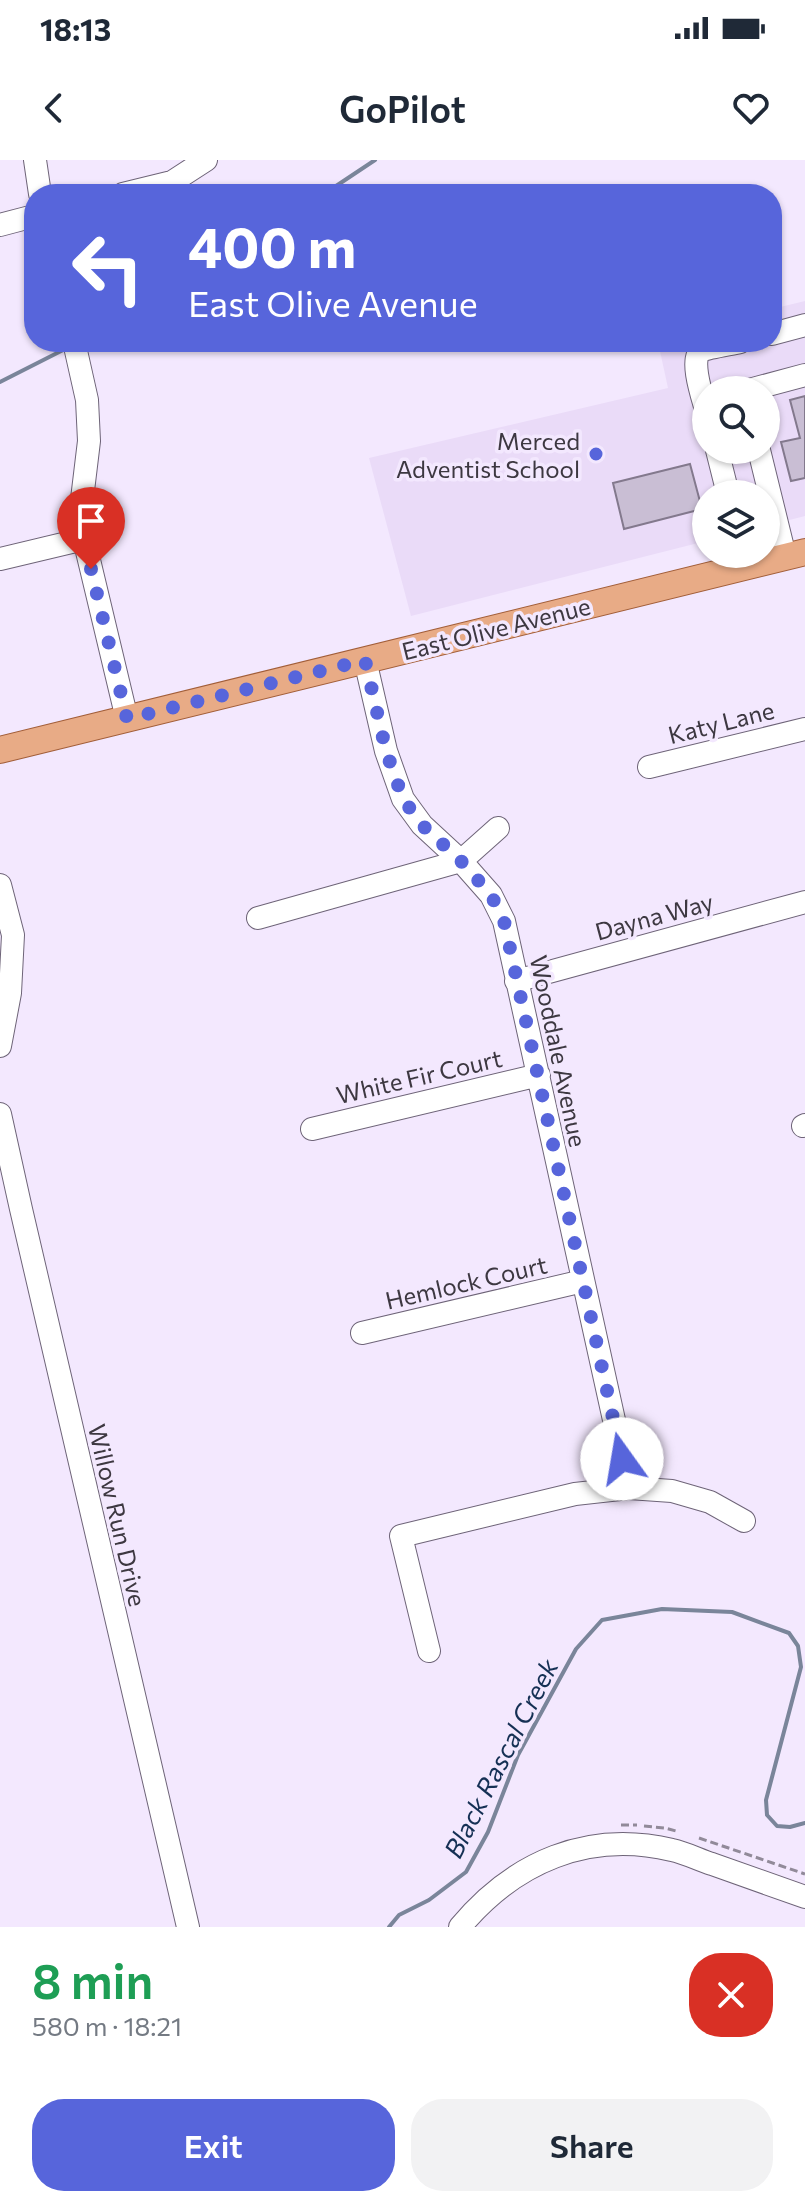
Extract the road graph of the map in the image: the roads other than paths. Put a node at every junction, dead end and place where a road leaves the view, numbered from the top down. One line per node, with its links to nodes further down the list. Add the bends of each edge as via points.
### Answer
1 (35, 160): 4 (street)
2 (206, 160): 3 (street)
3 (181, 167): 5 (street, via 172,182)
4 (39, 184)
5 (164, 184)
6 (24, 219): 7 (street)
7 (0, 225)
8 (805, 325): 9 (street)
9 (782, 331)
10 (76, 352): 16 (street, via 89,441 82,499)
11 (700, 352): 13 (street)
12 (805, 375): 14 (street)
13 (698, 376)
14 (780, 382)
15 (780, 528): 17 (street)
16 (84, 539): 18 (street); 20 (street)
17 (795, 554): 19 (main road, East Olive Avenue)
18 (0, 559)
19 (365, 660): 20 (main road, East Olive Avenue); 25 (street, Wooddale Avenue, via 403,799)
20 (127, 719): 22 (main road, East Olive Avenue)
21 (805, 729): 23 (street, Katy Lane)
22 (0, 750)
23 (649, 767)
24 (498, 828): 25 (street)
25 (461, 861): 28 (street); 29 (street, Wooddale Avenue, via 491,895 504,921)
26 (0, 885): 30 (street, via 13,935)
27 (805, 902): 29 (street, Dayna Way)
28 (258, 918)
29 (516, 981): 31 (street, Wooddale Avenue)
30 (0, 1046)
31 (539, 1075): 33 (street, White Fir Court); 34 (street, Wooddale Avenue)
32 (0, 1114): 40 (street, Willow Run Drive)
33 (312, 1129)
34 (583, 1281): 35 (street, Hemlock Court); 36 (street, Wooddale Avenue)
35 (362, 1333)
36 (629, 1488): 37 (street, via 672,1491 710,1502); 38 (street, via 575,1494 401,1536)
37 (744, 1521)
38 (429, 1651)
39 (805, 1897): 41 (street, via 672,1850 622,1843 574,1849 534,1865 496,1889)
40 (188, 1927)
41 (460, 1927)

